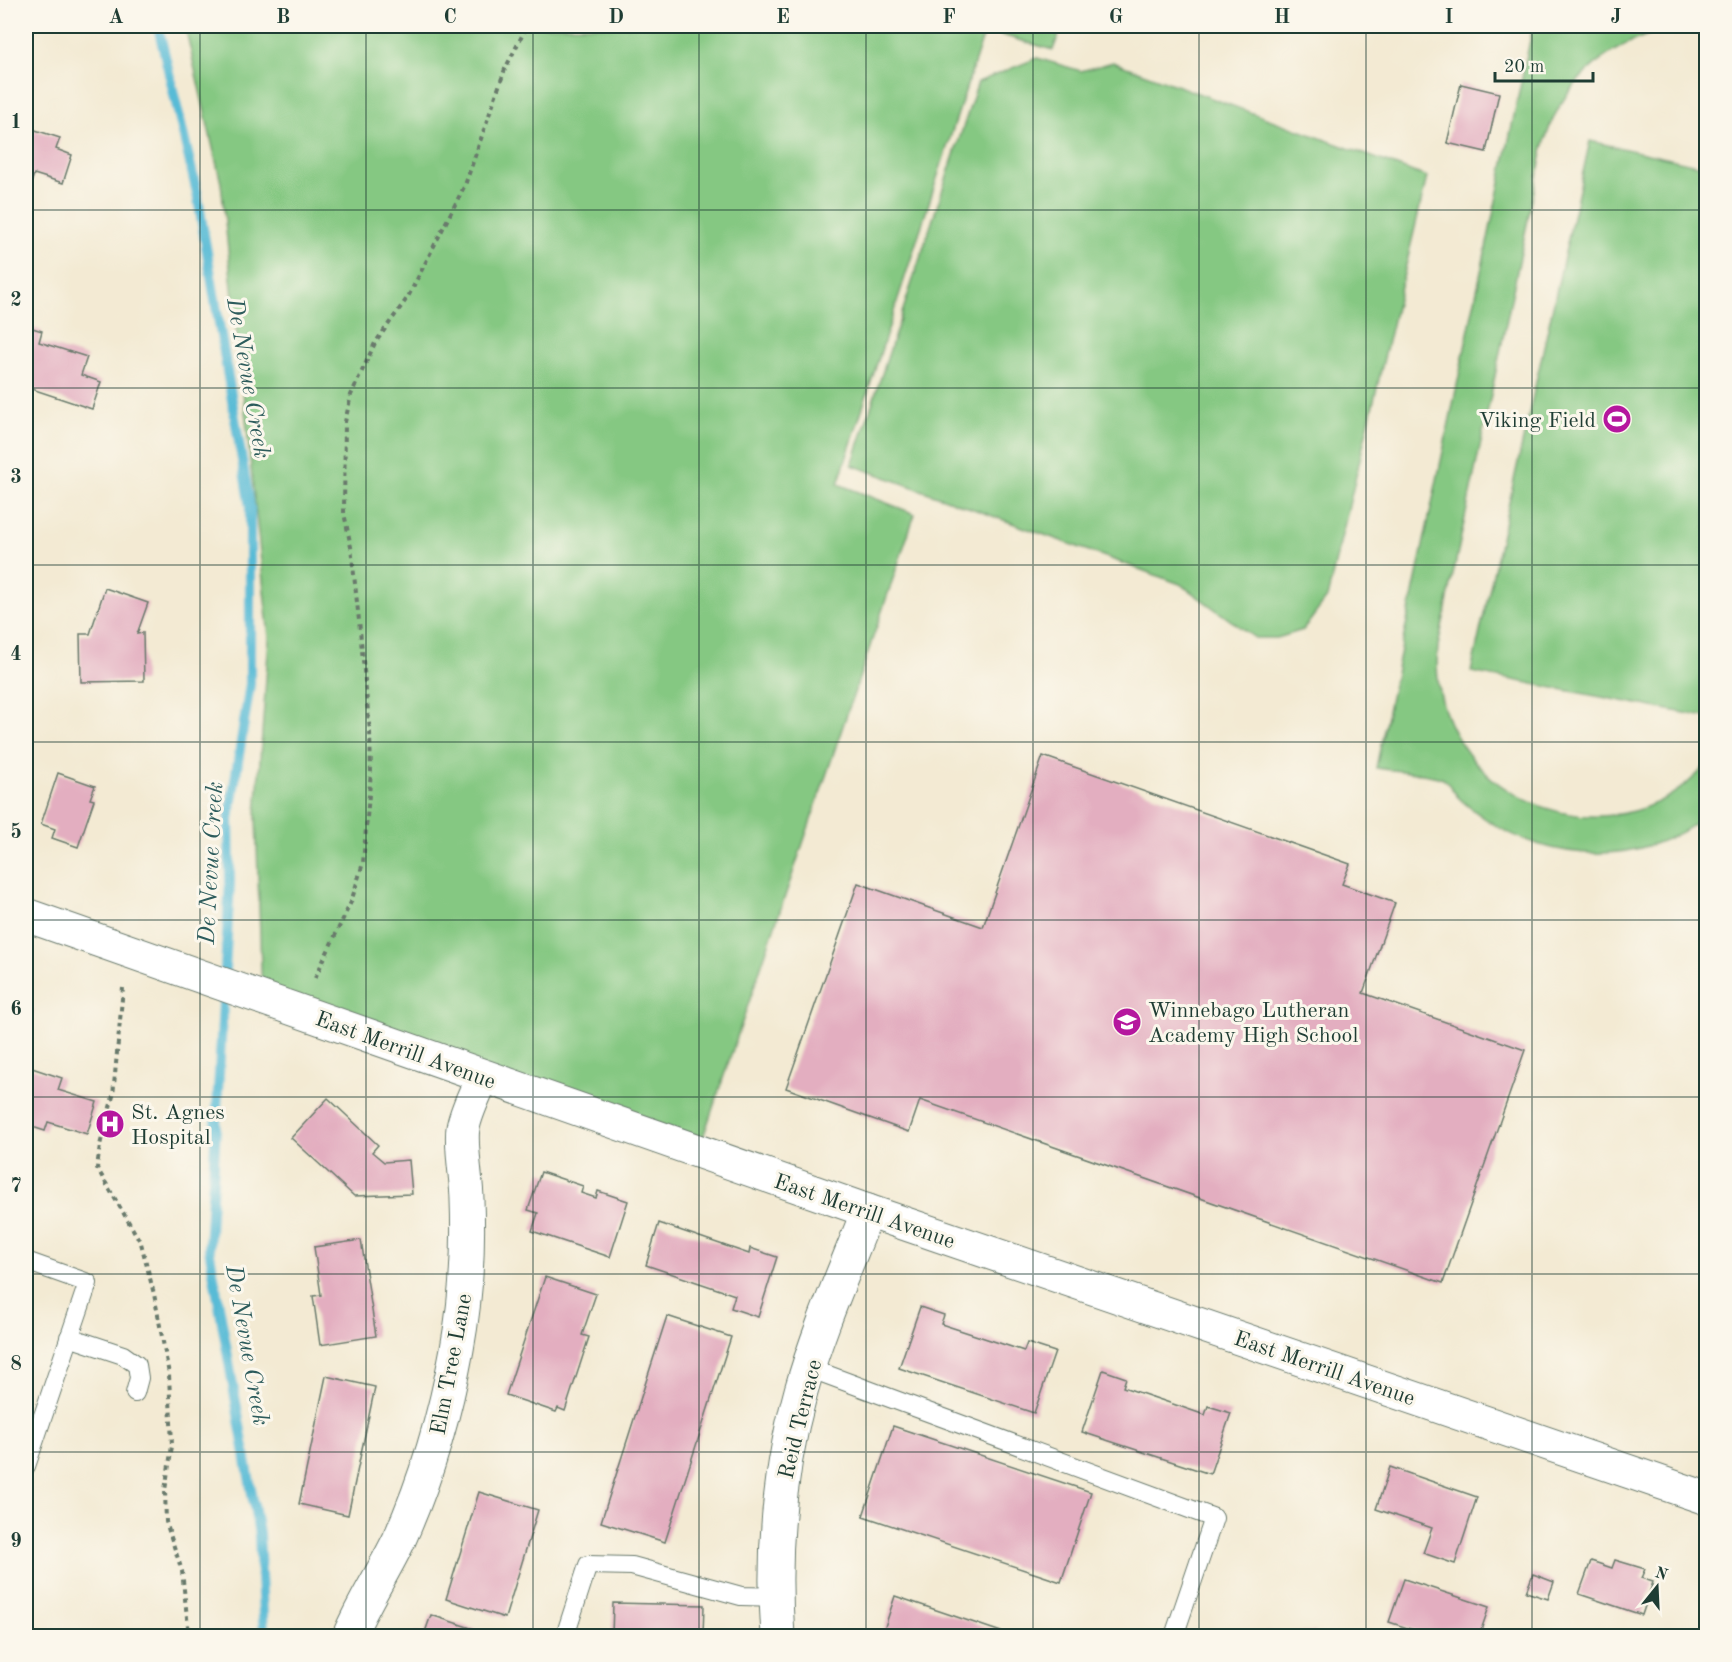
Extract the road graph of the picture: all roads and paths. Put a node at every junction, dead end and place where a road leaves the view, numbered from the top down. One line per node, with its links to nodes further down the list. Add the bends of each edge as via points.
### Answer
1 (527, 26): 3 (path, via 505,69 465,184 408,297 375,343 351,394 345,422 344,513 356,594 372,772 363,863 351,902)
2 (26, 915): 5 (street, East Merrill Avenue)
3 (315, 978)
4 (123, 988): 14 (path, via 113,1096 97,1168 141,1243 169,1374 172,1446 165,1490 166,1522 182,1571)
5 (482, 1077): 6 (street, East Merrill Avenue); 15 (street, Elm Tree Lane, via 462,1129 466,1268 450,1387 414,1503)
6 (868, 1211): 9 (street, Reid Terrace); 12 (street, East Merrill Avenue)
7 (26, 1261): 8 (lane, via 88,1283)
8 (69, 1337): 10 (lane, via 123,1355 137,1365); 11 (lane)
9 (808, 1368): 13 (street, Reid Terrace, via 783,1478); 18 (lane, via 1214,1518)
10 (135, 1393)
11 (26, 1466)
12 (1707, 1498)
13 (776, 1597): 16 (lane, via 741,1596 632,1566 588,1565); 17 (street, Reid Terrace)
14 (189, 1636)
15 (349, 1636)
16 (564, 1636)
17 (778, 1636)
18 (1174, 1636)

